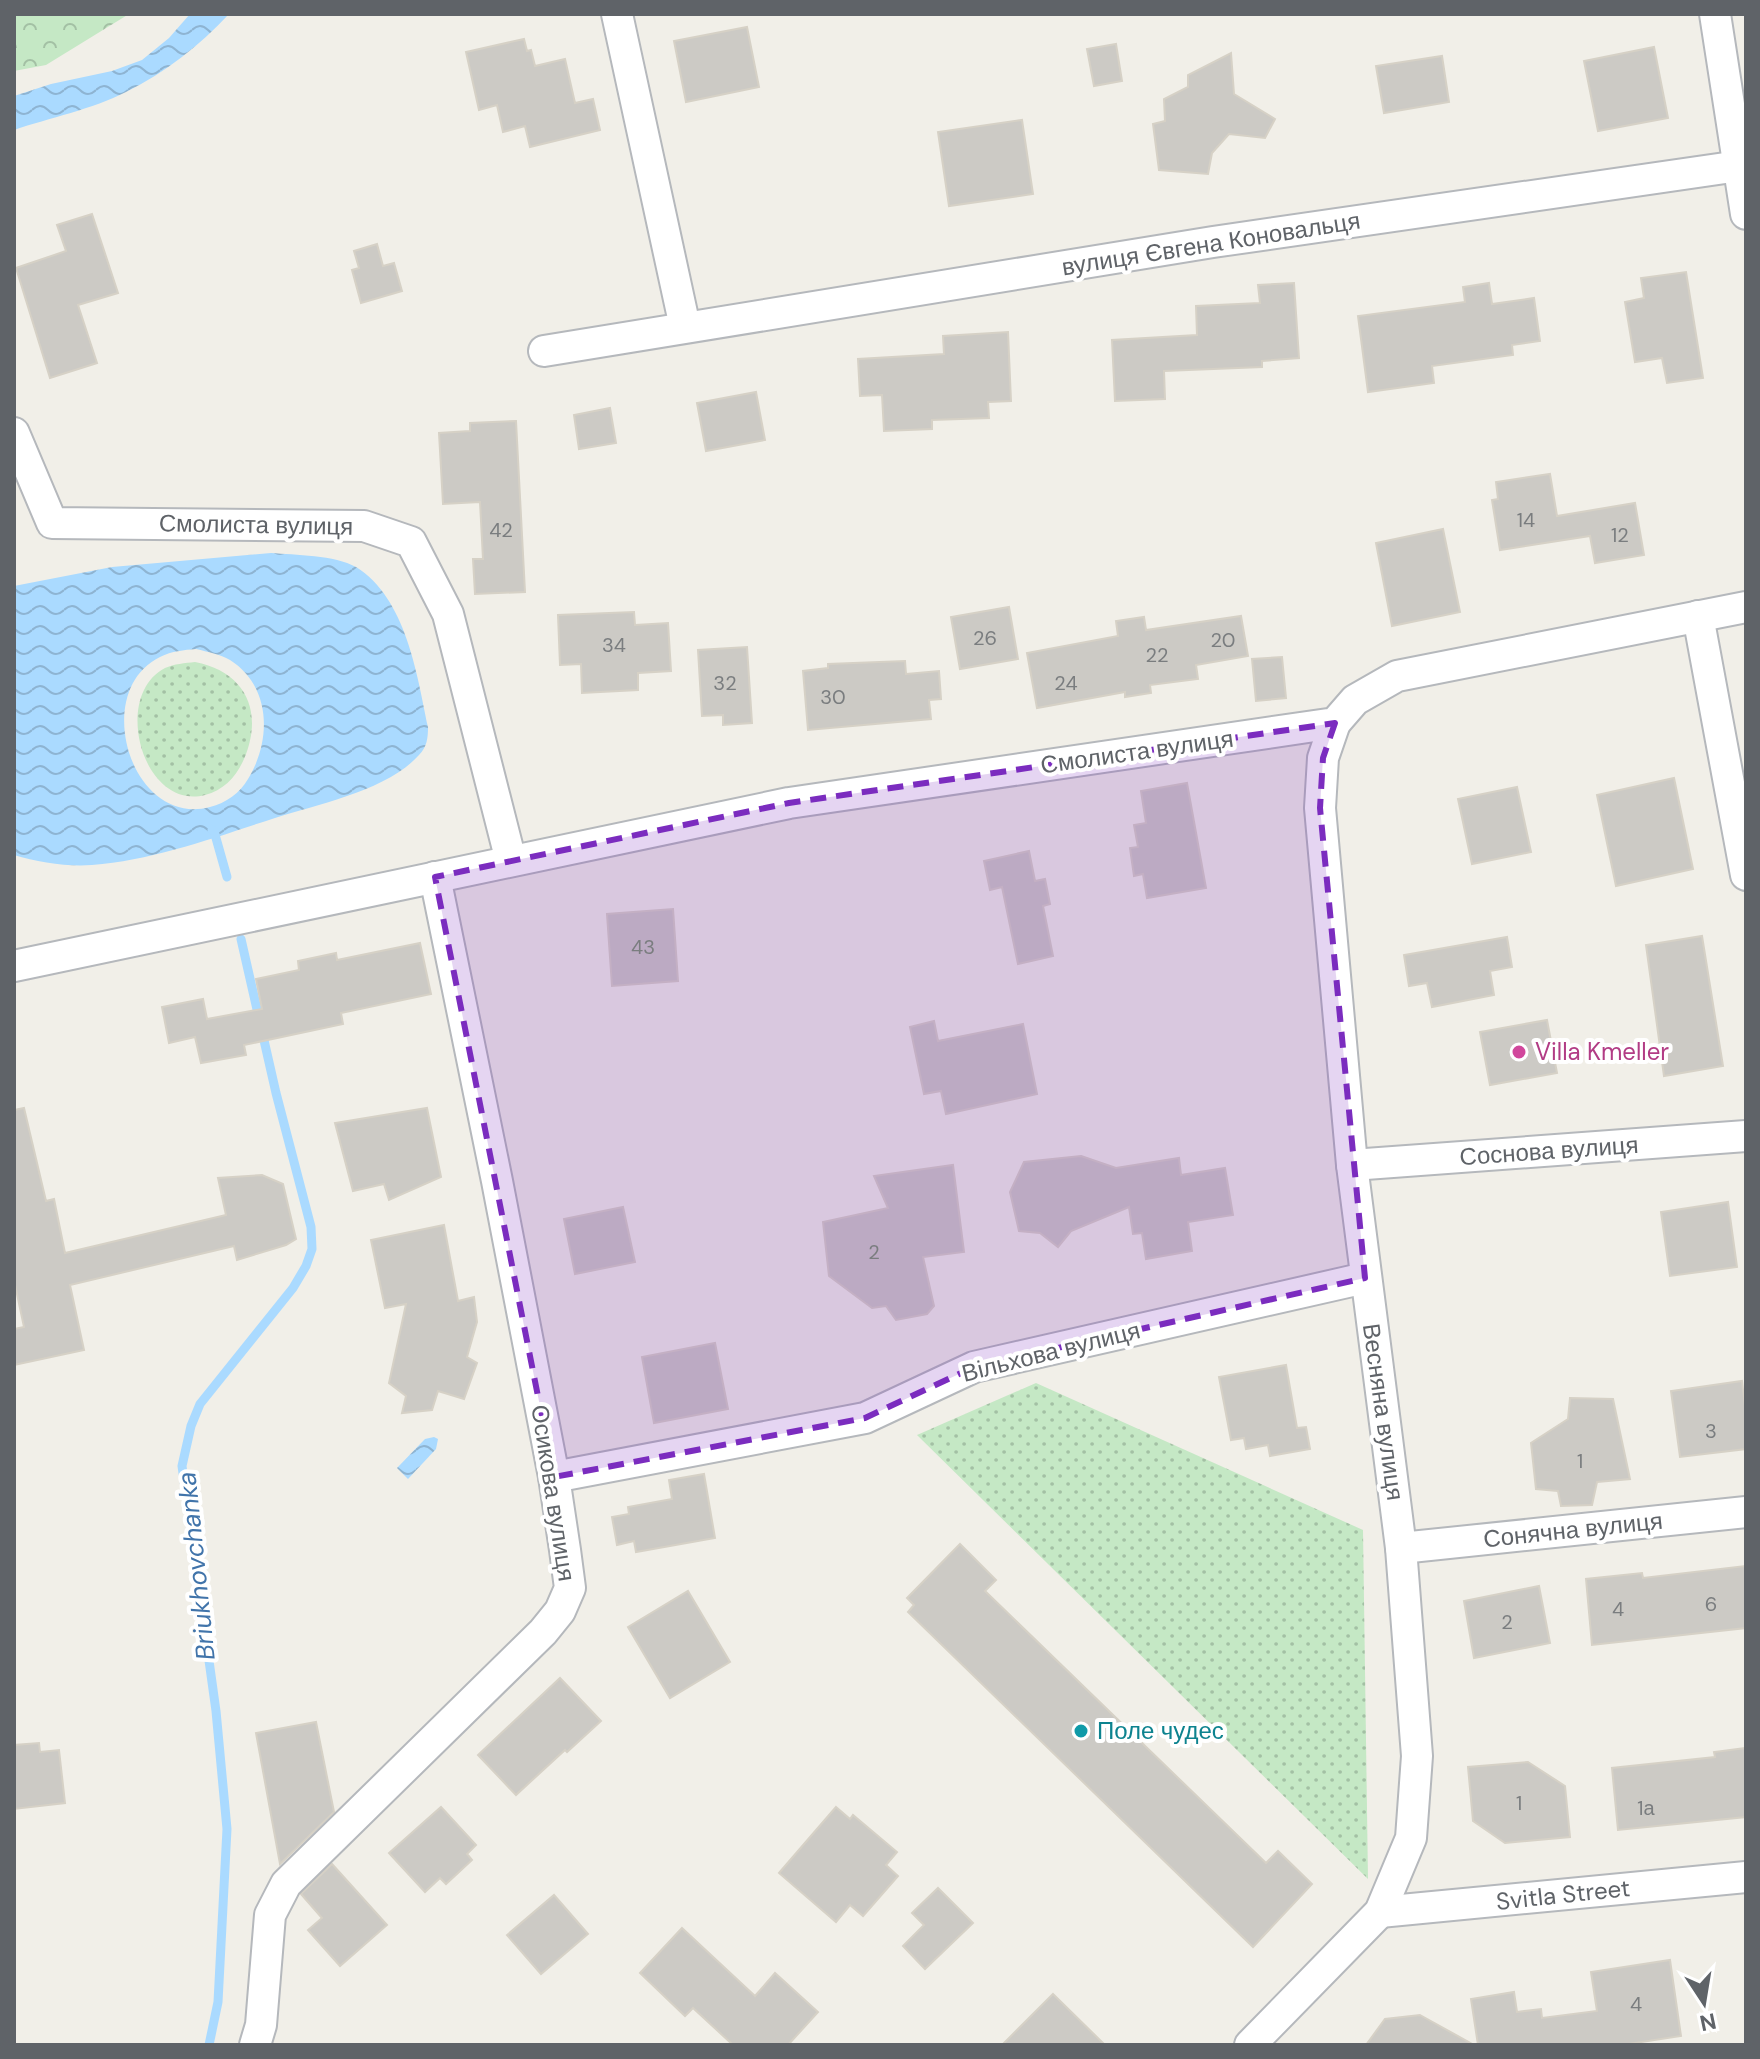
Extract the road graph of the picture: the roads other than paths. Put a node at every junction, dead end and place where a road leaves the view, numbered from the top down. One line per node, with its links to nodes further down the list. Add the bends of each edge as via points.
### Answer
1 (617, 14): 5 (street)
2 (1715, 14): 3 (street)
3 (1739, 166): 4 (street); 5 (street, вулиця Євгена Коновальця, via 1213,242)
4 (1746, 214)
5 (685, 327): 6 (street, вулиця Євгена Коновальця)
6 (544, 351)
7 (14, 433): 11 (street, Смолиста вулиця, via 52,523 364,526 411,542 448,614)
8 (1746, 607): 9 (street)
9 (1698, 616): 10 (street, via 1397,676 1355,700); 12 (street)
10 (1335, 723): 11 (street, Смолиста вулиця, via 789,803); 16 (street, Весняна вулиця, via 1323,758 1320,808)
11 (511, 861): 13 (street, Смолиста вулиця)
12 (1746, 875)
13 (435, 877): 14 (street, Смолиста вулиця); 18 (street, Осикова вулиця)
14 (14, 966)
15 (1746, 1136): 16 (street, Соснова вулиця)
16 (1352, 1165): 17 (street, Весняна вулиця)
17 (1365, 1278): 18 (street, Вільхова вулиця, via 974,1367 865,1418); 20 (street, Весняна вулиця)
18 (554, 1477): 23 (street, Осикова вулиця, via 570,1588 560,1611 286,1884 270,1915)
19 (1746, 1512): 20 (street, Сонячна вулиця)
20 (1401, 1548): 22 (street, Весняна вулиця, via 1417,1756 1411,1838)
21 (1746, 1877): 22 (street, Svitla Street)
22 (1380, 1912): 24 (street, Весняна вулиця)
23 (255, 2045)
24 (1250, 2045)

